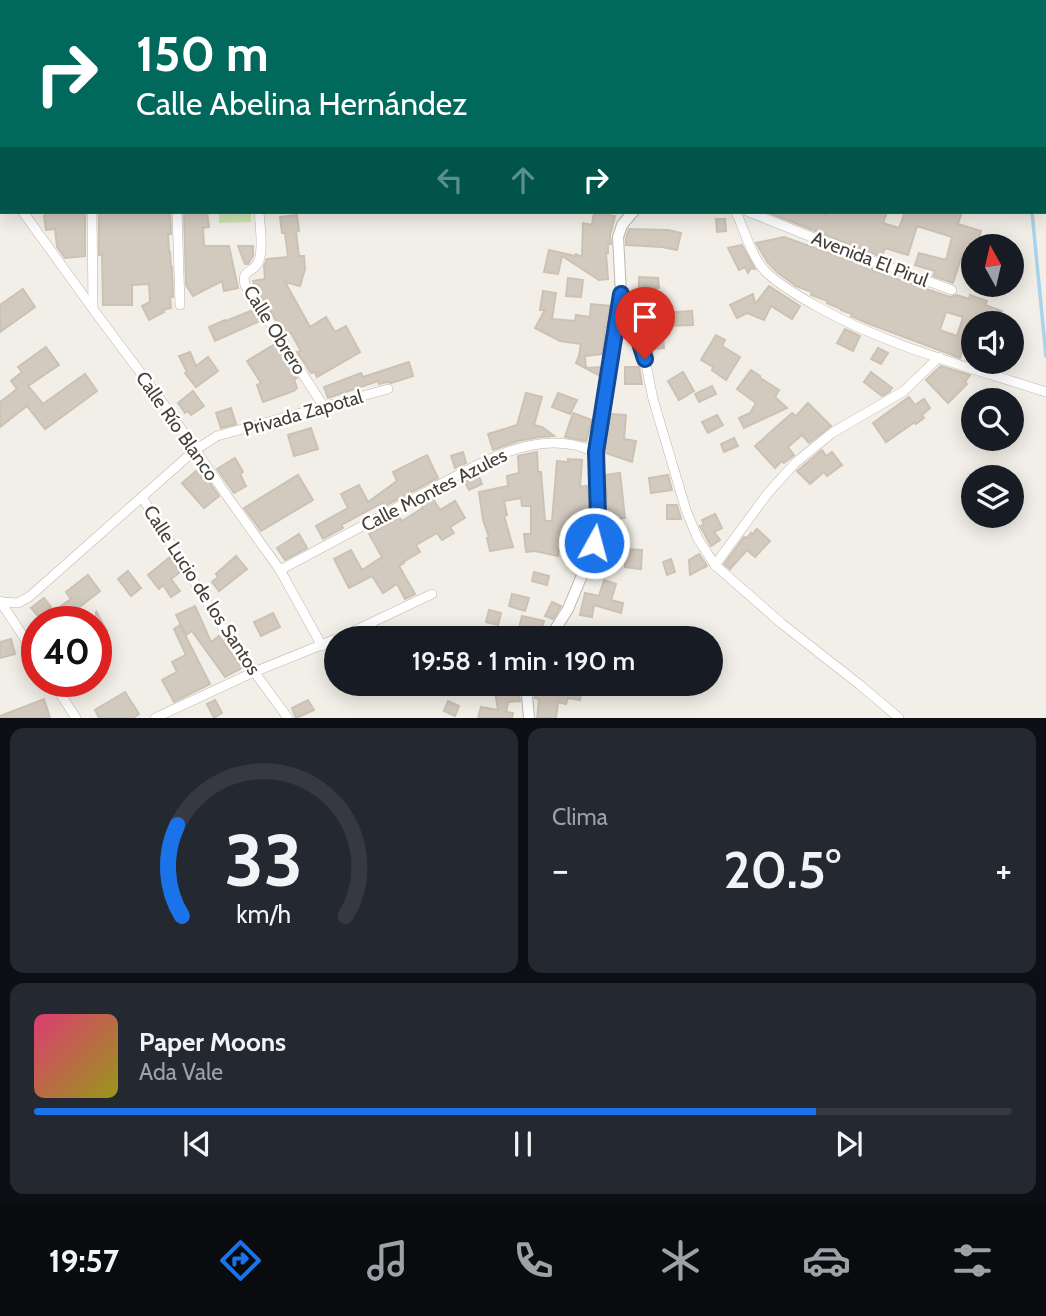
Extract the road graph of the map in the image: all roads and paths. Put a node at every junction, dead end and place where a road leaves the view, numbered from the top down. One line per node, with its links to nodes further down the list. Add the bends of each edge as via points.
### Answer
1 (24, 214): 11 (street, Calle Río Blanco)
2 (92, 214): 11 (street)
3 (177, 214): 10 (street)
4 (259, 214): 15 (street, Calle Obrero, via 261,253 255,268 246,274 245,285)
5 (630, 214): 9 (street, via 618,237)
6 (737, 214): 12 (street, via 759,264 802,298 843,320)
7 (754, 214): 8 (street, Avenida El Pirul)
8 (952, 290)
9 (621, 294): 17 (street); 19 (street, via 645,359 686,510)
10 (180, 305)
11 (93, 309): 16 (street, Calle Río Blanco)
12 (940, 357): 14 (street); 19 (street, via 904,391 832,433 794,463)
13 (388, 388): 15 (street, Privada Zapotal)
14 (1046, 392)
15 (324, 407): 16 (street, Privada Zapotal, via 217,436)
16 (195, 450): 18 (street, Privada Zapotal); 20 (street, Calle Río Blanco)
17 (596, 452): 20 (street, Calle Montes Azules, via 559,443 509,451); 24 (street, via 594,543)
18 (142, 497): 22 (street, Privada Zapotal, via 29,597 18,603); 27 (street, Calle Lucio de los Santos, via 226,635)
19 (715, 565): 34 (street)
20 (280, 569): 26 (street, Calle Río Blanco)
21 (432, 594): 23 (street)
22 (0, 601): 25 (street)
23 (364, 626)
24 (558, 626)
25 (21, 633)
26 (322, 646): 27 (street)
27 (254, 672): 31 (street); 32 (street, Calle Lucio de los Santos)
28 (527, 696): 33 (street)
29 (62, 697): 30 (street)
30 (76, 718)
31 (155, 718)
32 (288, 718)
33 (529, 718)
34 (900, 718)

